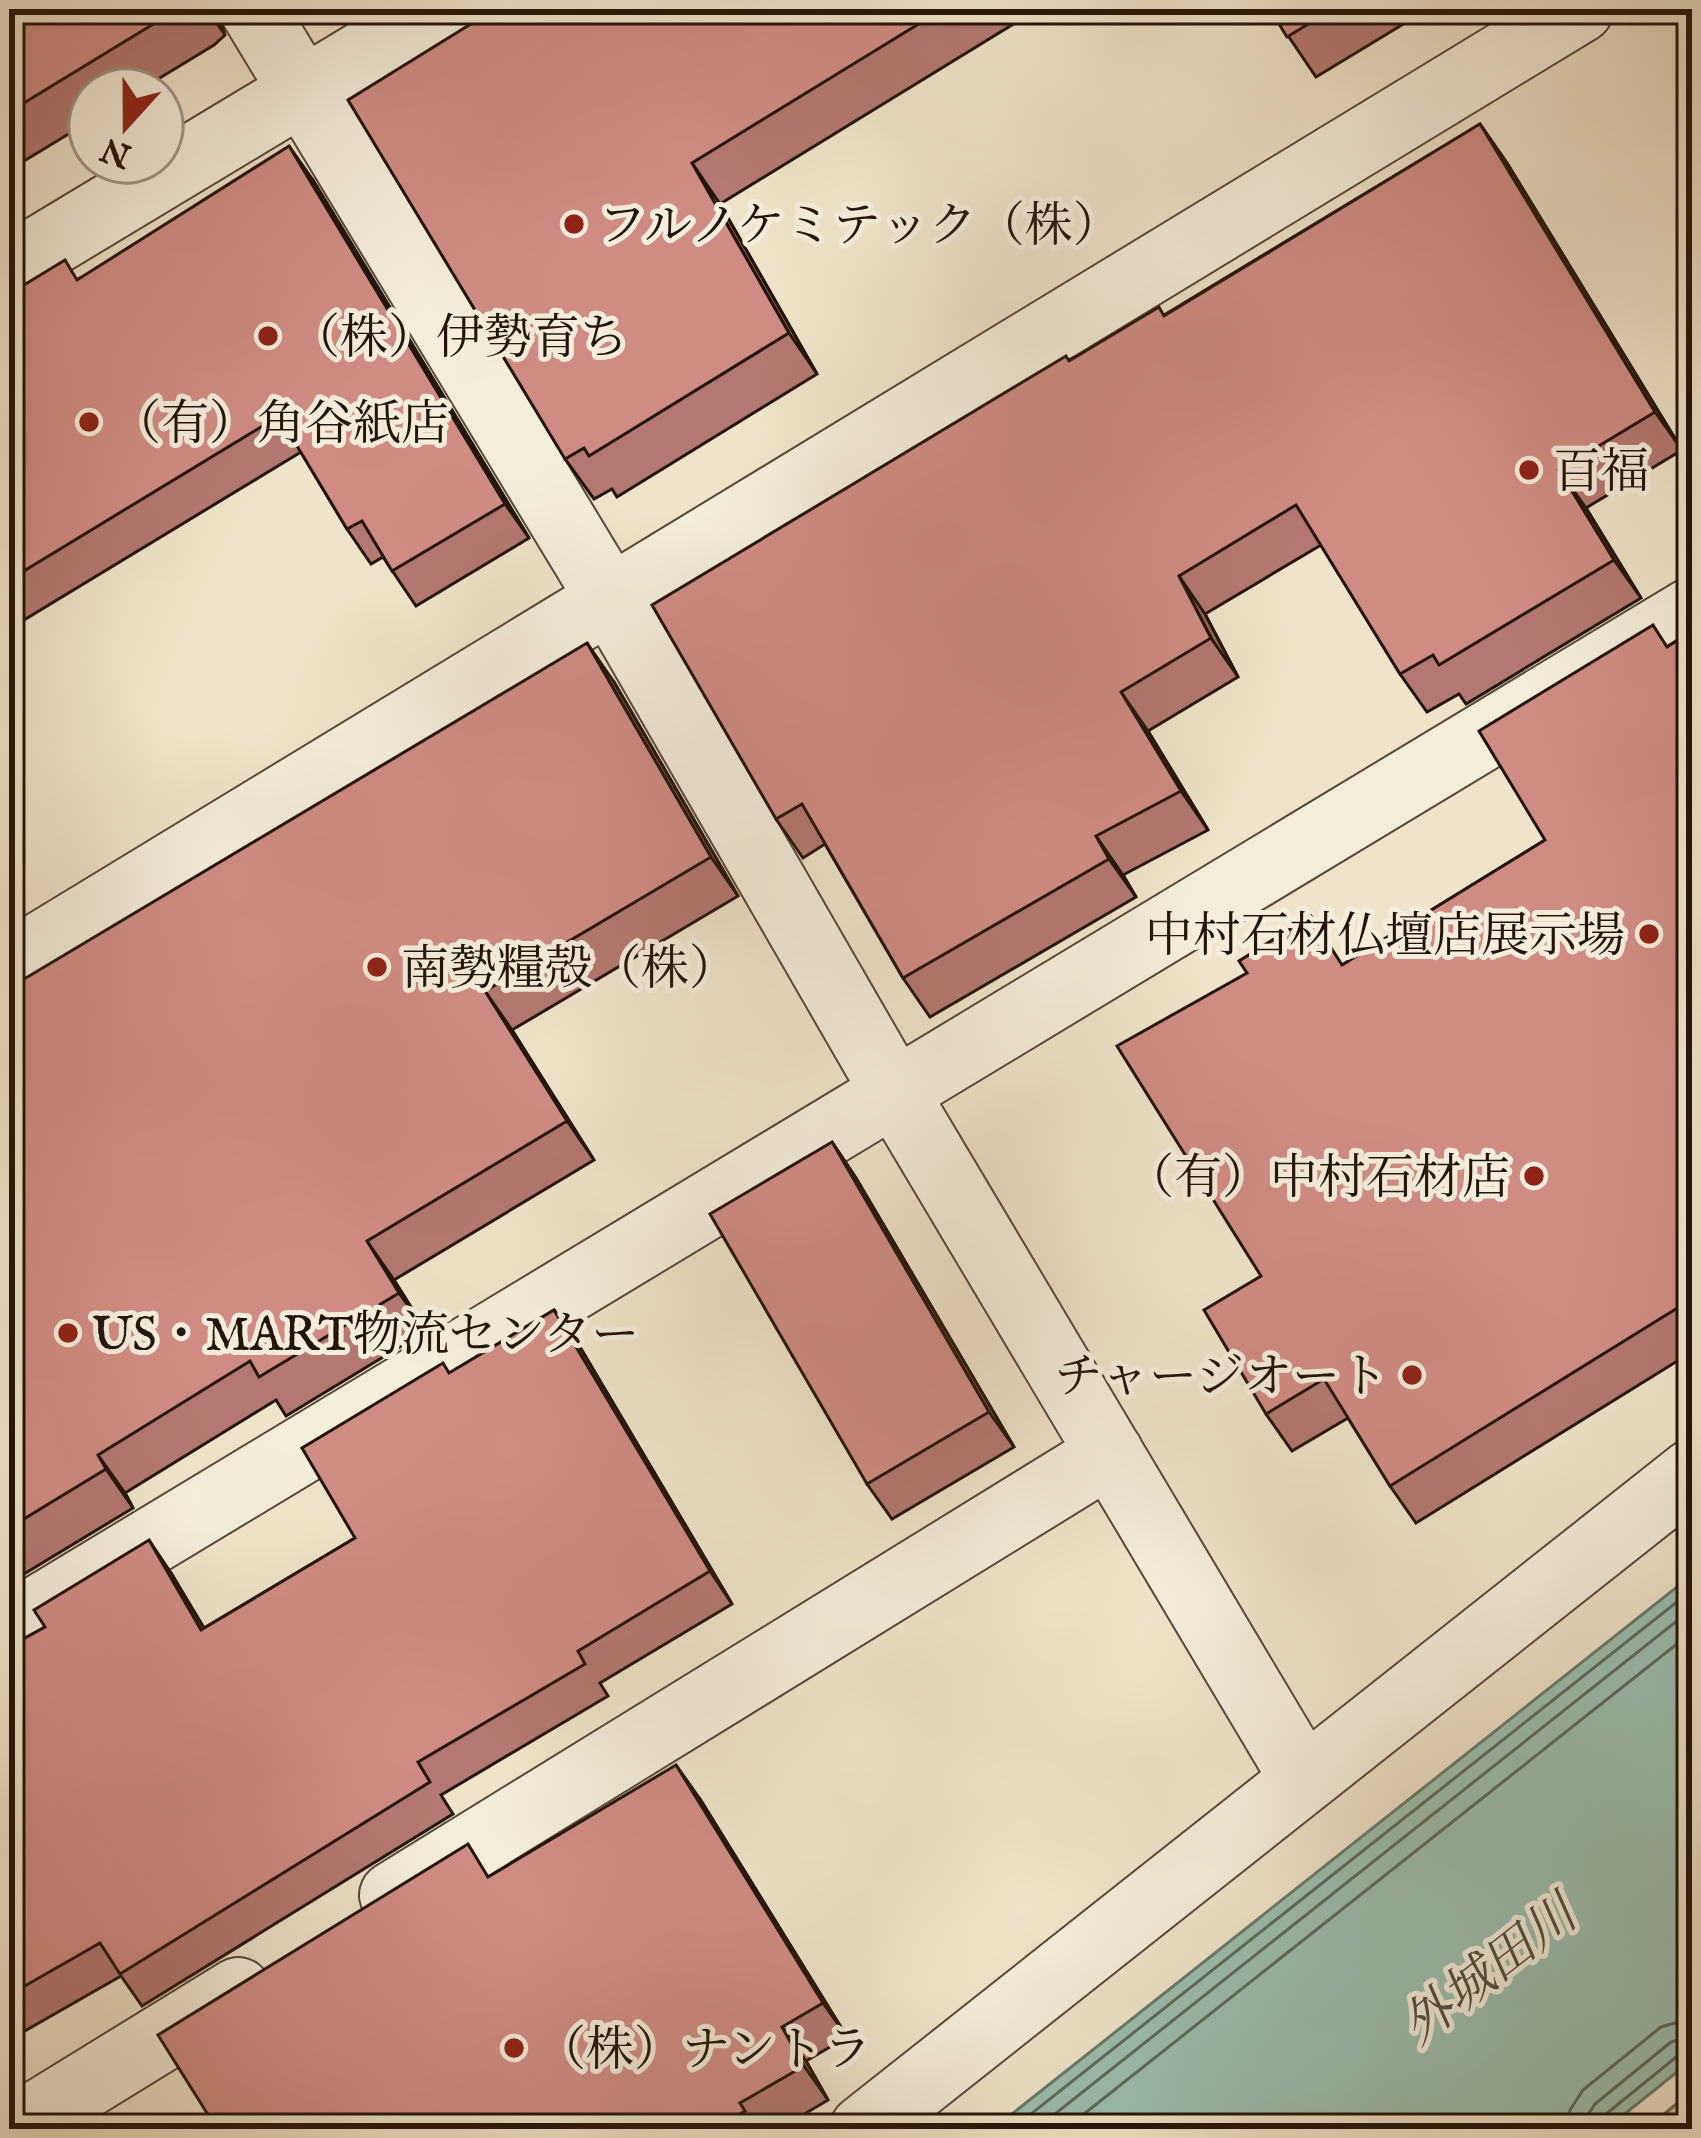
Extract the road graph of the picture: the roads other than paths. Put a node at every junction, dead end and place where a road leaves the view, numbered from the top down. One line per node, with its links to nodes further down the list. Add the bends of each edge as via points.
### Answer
1 (253, 9): 4 (street)
2 (439, 9): 4 (street)
3 (1580, 9): 6 (street)
4 (302, 91): 5 (street); 6 (street)
5 (9, 268)
6 (610, 598): 8 (street); 9 (street)
7 (1692, 611): 9 (street)
8 (9, 965)
9 (895, 1093): 10 (street); 12 (street)
10 (1110, 1453): 13 (street); 14 (street)
11 (1692, 1473): 13 (street)
12 (9, 1627)
13 (1303, 1778): 17 (street)
14 (339, 1929)
15 (278, 1966): 16 (street)
16 (14, 2129)
17 (863, 2129)

